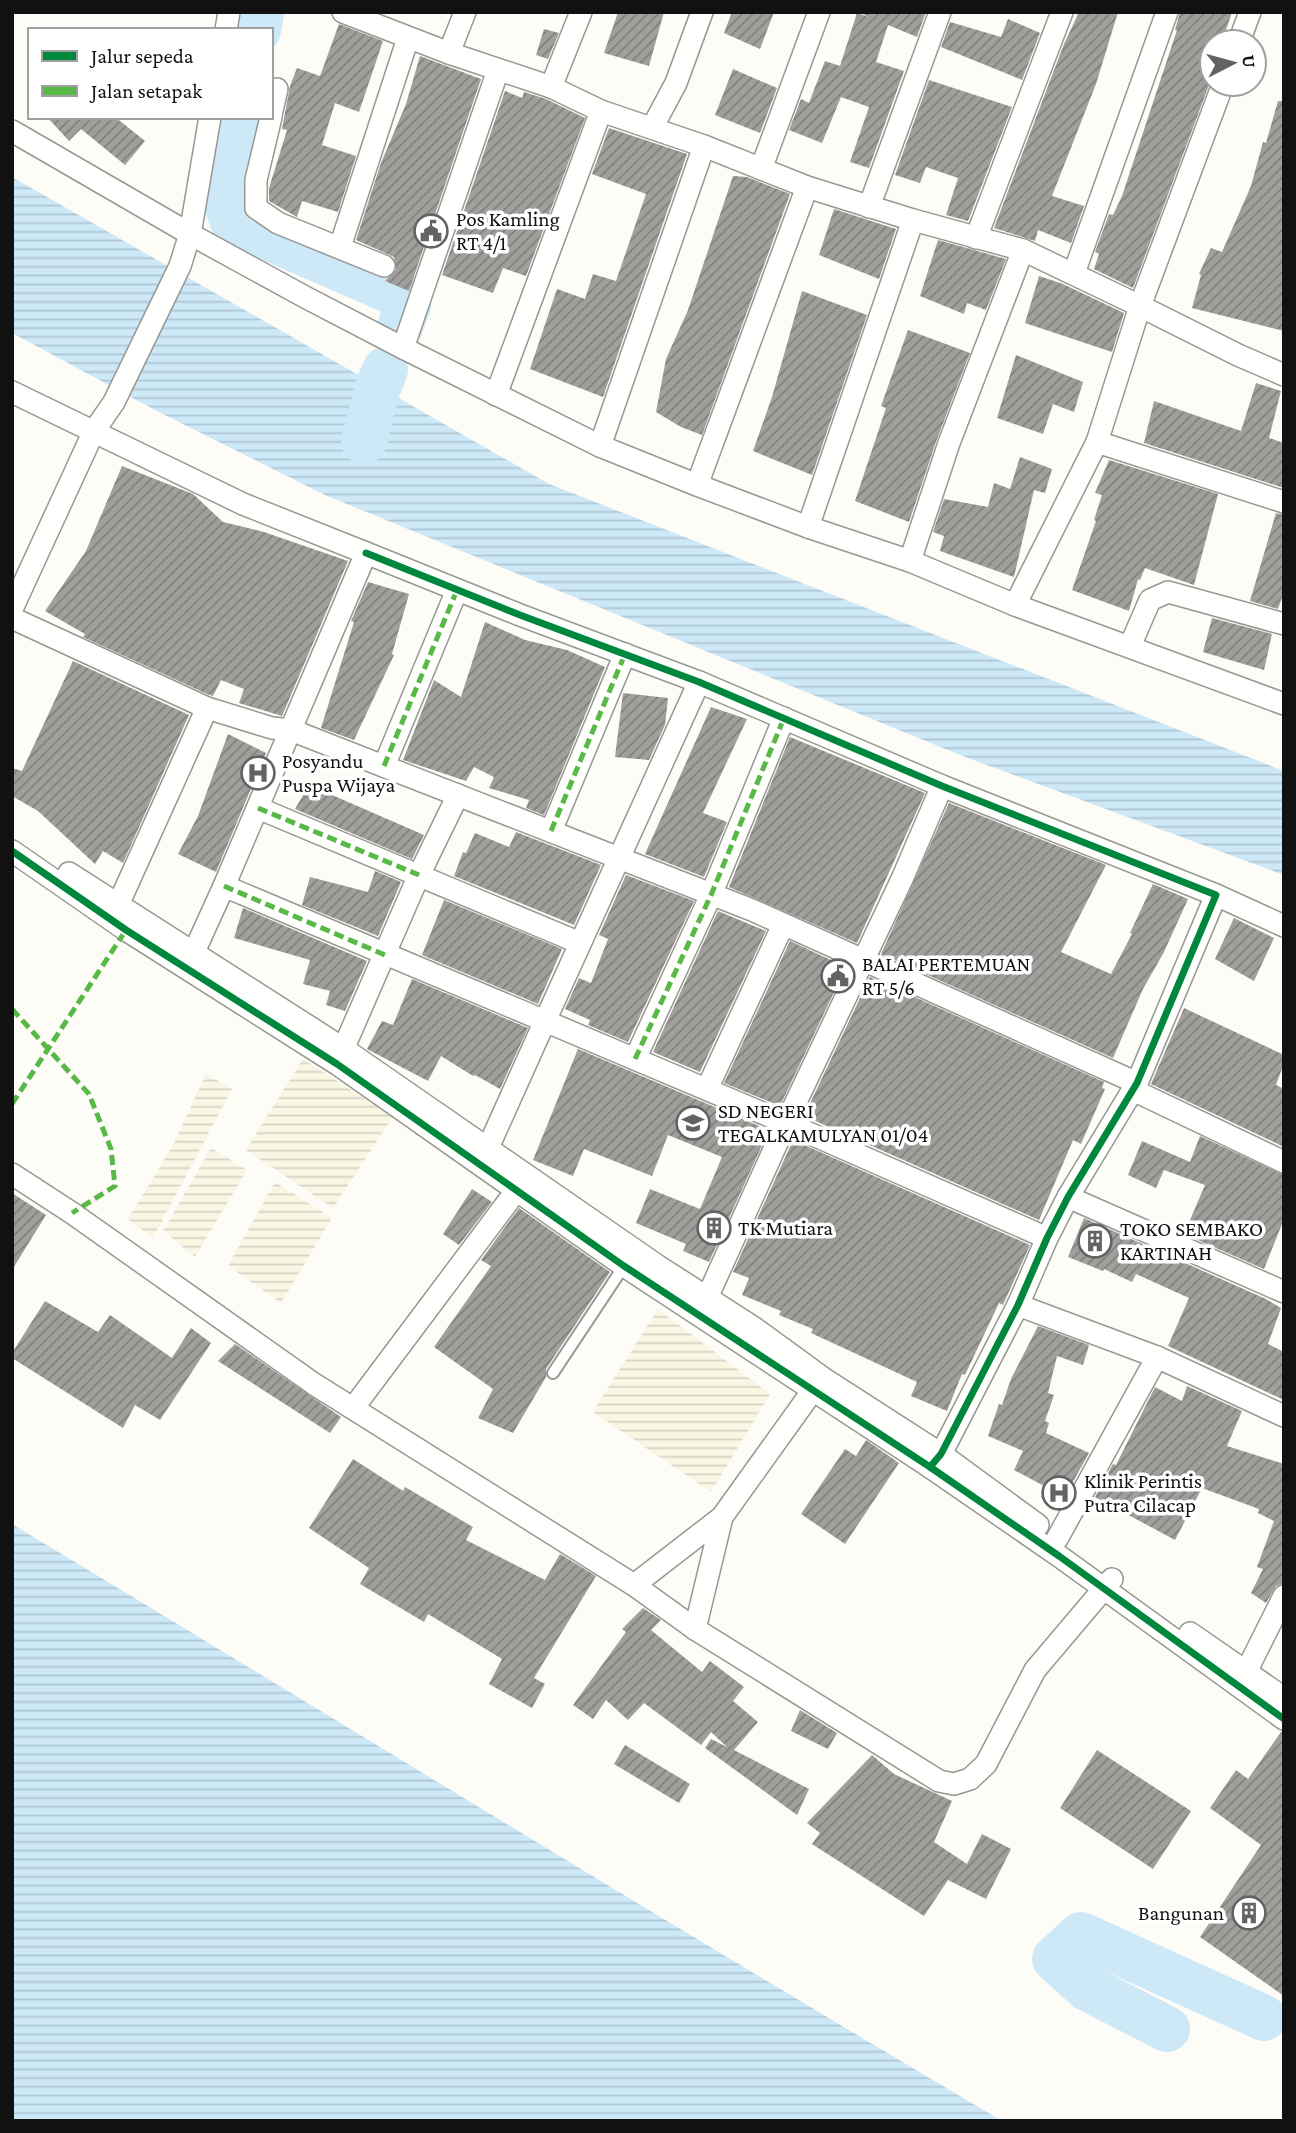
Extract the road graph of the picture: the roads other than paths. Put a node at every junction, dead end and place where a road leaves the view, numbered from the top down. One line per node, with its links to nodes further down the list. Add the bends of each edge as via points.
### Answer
1 (465, 12): 10 (street)
2 (581, 12): 12 (street)
3 (702, 12): 19 (street, via 676,83)
4 (819, 12): 22 (street)
5 (940, 12): 24 (street)
6 (1062, 12): 27 (street)
7 (1167, 12): 31 (street)
8 (351, 14): 9 (street)
9 (408, 38): 10 (street); 28 (street)
10 (449, 53): 11 (street)
11 (498, 70): 12 (street); 33 (street)
12 (551, 88): 16 (street)
13 (277, 89): 15 (street)
14 (1218, 98): 32 (street)
15 (273, 107)
16 (601, 111): 19 (street); 36 (street)
17 (210, 119): 26 (street)
18 (270, 119): 28 (street, via 256,180 257,208 278,223)
19 (652, 128): 21 (street)
20 (12, 131): 26 (street)
21 (704, 146): 22 (street); 39 (street)
22 (761, 169): 23 (street)
23 (807, 187): 24 (street); 40 (street)
24 (869, 207): 25 (street)
25 (913, 220): 27 (street); 42 (street)
26 (190, 234): 33 (street); 37 (street, via 180,265 114,402)
27 (976, 238): 29 (street)
28 (340, 247): 30 (street)
29 (1023, 250): 31 (street); 44 (street, via 949,443)
30 (384, 266)
31 (1074, 273): 32 (street)
32 (1140, 306): 34 (street); 38 (street)
33 (403, 348): 36 (street)
34 (1284, 374)
35 (12, 392): 37 (street)
36 (496, 395): 39 (street)
37 (94, 431): 43 (street, via 243,504); 47 (street)
38 (1097, 442): 41 (street); 46 (street)
39 (600, 446): 40 (street)
40 (697, 485): 42 (street)
41 (1284, 502)
42 (808, 527): 44 (street)
43 (366, 554): 45 (street); 56 (street)
44 (910, 561): 46 (street)
45 (457, 590): 51 (street); 57 (street)
46 (1015, 605): 50 (street)
47 (12, 609)
48 (12, 618): 54 (street)
49 (1284, 624): 50 (street, via 1168,592 1150,600)
50 (1130, 646): 53 (street)
51 (625, 654): 52 (street); 61 (street)
52 (699, 682): 55 (street); 64 (street)
53 (1284, 704)
54 (207, 708): 56 (street); 70 (street)
55 (784, 718): 58 (street); 68 (street)
56 (291, 730): 57 (street); 60 (street)
57 (384, 766): 59 (street)
58 (942, 786): 69 (street); 76 (street)
59 (458, 795): 61 (street); 65 (street)
60 (258, 808): 65 (street); 67 (street)
61 (551, 831): 64 (street)
62 (12, 835): 66 (street)
63 (12, 851): 66 (street)
64 (619, 859): 68 (street); 73 (street)
65 (419, 875): 73 (street); 74 (street)
66 (72, 883): 70 (street); 75 (street, via 126,930)
67 (224, 886): 74 (street); 75 (street)
68 (710, 895): 71 (street); 79 (street)
69 (1216, 895): 72 (street); 80 (street)
70 (118, 905): 75 (street)
71 (783, 925): 76 (street); 81 (street)
72 (1284, 926)
73 (580, 943): 77 (street)
74 (385, 955): 77 (street); 78 (street)
75 (190, 960): 78 (street)
76 (862, 961): 80 (street); 82 (street)
77 (545, 1021): 79 (street); 83 (street)
78 (341, 1057): 83 (street)
79 (635, 1059): 81 (street)
80 (1135, 1086): 84 (street); 87 (street)
81 (707, 1089): 82 (street)
82 (786, 1123): 88 (street); 92 (street)
83 (482, 1157): 86 (street); 92 (street)
84 (1284, 1163)
85 (12, 1174): 96 (street, via 314,1384)
86 (516, 1191): 89 (street); 96 (street)
87 (1068, 1197): 88 (street); 90 (street)
88 (1047, 1238): 91 (street)
89 (624, 1266): 92 (street); 94 (lane)
90 (1284, 1292)
91 (1018, 1305): 93 (street); 98 (street)
92 (704, 1306): 95 (street, via 754,1327)
93 (1157, 1357): 97 (street); 100 (street)
94 (553, 1373)
95 (818, 1385): 98 (street); 99 (street)
96 (354, 1407): 102 (street)
97 (1284, 1416)
98 (935, 1460): 100 (street); 101 (street)
99 (722, 1517): 102 (street); 104 (street)
100 (1057, 1539): 101 (street)
101 (1108, 1584): 104 (street, via 1035,1670 986,1764 970,1779 954,1784 939,1781); 105 (street)
102 (634, 1585): 104 (street)
103 (1284, 1596): 105 (street)
104 (695, 1629)
105 (1241, 1678): 106 (street); 107 (street)
106 (1284, 1698)
107 (1284, 1719)

